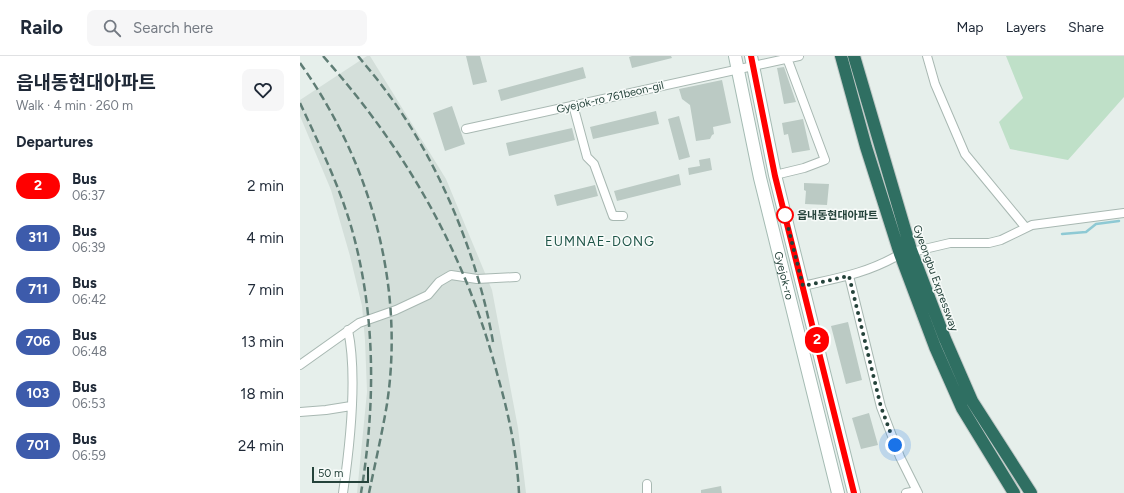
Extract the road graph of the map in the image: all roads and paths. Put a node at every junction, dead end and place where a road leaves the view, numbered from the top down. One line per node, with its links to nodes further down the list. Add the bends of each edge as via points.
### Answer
1 (735, 56): 8 (main road, Gyejok-ro)
2 (799, 56): 6 (street, Gyejok-ro 761beon-gil)
3 (841, 56): 29 (highway, via 866,147 900,254 935,347 962,408)
4 (854, 56): 30 (highway, Gyeongbu Expressway, via 911,250 945,339 972,401)
5 (927, 56): 14 (street, via 935,84 964,154)
6 (787, 58): 7 (street, Gyejok-ro 761beon-gil); 11 (street, via 825,160)
7 (752, 61): 8 (street, Gyejok-ro 761beon-gil); 11 (main road, Gyejok-ro)
8 (738, 69): 9 (street, Gyejok-ro 761beon-gil); 26 (main road, Gyejok-ro, via 760,178)
9 (573, 105): 10 (street, Gyejok-ro 761beon-gil); 13 (street, via 587,157 594,164 613,216)
10 (466, 129)
11 (775, 176): 19 (main road, Gyejok-ro)
12 (1124, 213): 14 (street, via 1047,222)
13 (624, 216)
14 (1026, 228): 15 (street, via 989,243 950,243)
15 (916, 251)
16 (895, 257): 17 (street)
17 (849, 276): 19 (street); 24 (street, via 881,407 900,457)
18 (516, 277): 20 (street, via 477,279 451,275 438,282 428,295 359,323)
19 (803, 286): 27 (main road, Gyejok-ro)
20 (348, 330): 21 (street); 22 (street)
21 (300, 365)
22 (351, 406): 23 (street); 25 (street, via 348,461)
23 (300, 412)
24 (917, 492): 28 (street)
25 (343, 493)
26 (838, 493)
27 (854, 493)
28 (906, 493)
29 (1014, 493)
30 (1031, 493)

